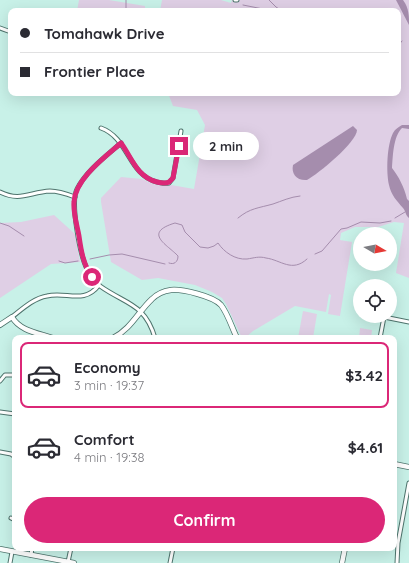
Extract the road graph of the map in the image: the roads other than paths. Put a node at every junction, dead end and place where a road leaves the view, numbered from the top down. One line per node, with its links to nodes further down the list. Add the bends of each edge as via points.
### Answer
1 (101, 128): 3 (street, via 110,132)
2 (181, 131): 3 (street, via 173,177 165,183 142,174)
3 (121, 143): 5 (street, via 87,175)
4 (0, 192): 5 (street, via 18,197 52,191)
5 (75, 197): 6 (street, via 74,211 84,260 87,269)
6 (99, 285): 7 (street, via 131,303); 8 (street, via 95,291 83,296 46,296)
7 (141, 312): 12 (street); 13 (street, via 148,320); 14 (street, via 152,298 166,291 178,290 198,294 219,303)
8 (12, 317): 10 (street); 11 (street, via 21,327)
9 (409, 322): 15 (street, via 384,317)
10 (0, 325)
11 (44, 335)
12 (117, 335)
13 (154, 335)
14 (236, 335)
15 (381, 335)
16 (12, 375): 17 (street, via 5,375)
17 (0, 381)
18 (0, 412): 19 (street)
19 (12, 414)
20 (0, 452): 21 (street)
21 (12, 455)
22 (397, 465): 23 (street)
23 (409, 467)
24 (409, 483): 37 (street)
25 (0, 549): 30 (street)
26 (31, 551): 31 (street)
27 (70, 551): 32 (street)
28 (172, 551): 35 (street)
29 (344, 551): 36 (street)
30 (12, 552): 31 (street); 33 (street)
31 (30, 555): 32 (street)
32 (68, 562): 34 (street)
33 (10, 563)
34 (74, 563)
35 (170, 563)
36 (342, 563)
37 (397, 563)

